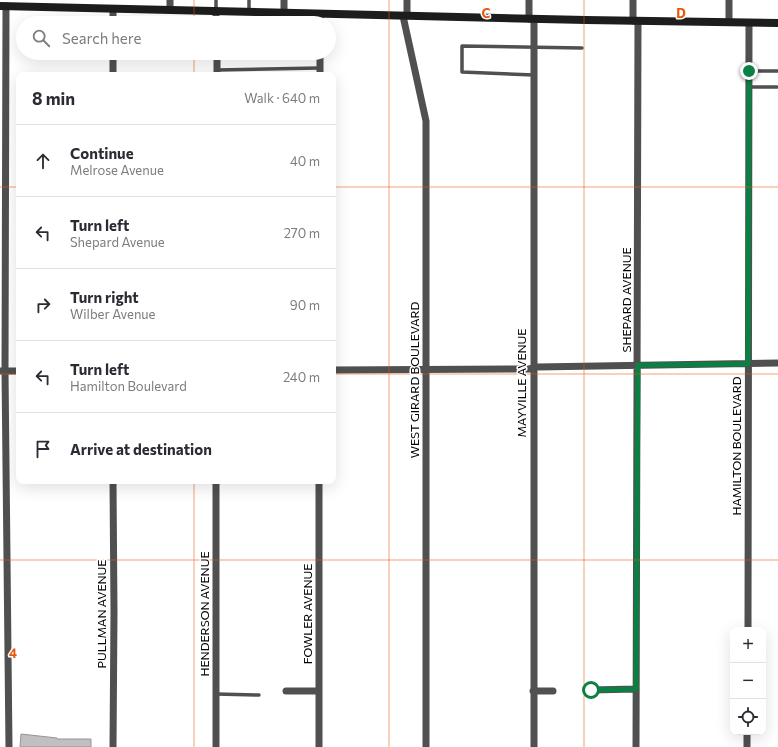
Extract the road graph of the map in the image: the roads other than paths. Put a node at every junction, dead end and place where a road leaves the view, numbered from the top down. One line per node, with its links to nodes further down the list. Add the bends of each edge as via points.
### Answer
1 (170, 0): 12 (street)
2 (216, 0): 13 (lane)
3 (249, 0): 14 (lane)
4 (284, 0): 15 (street)
5 (406, 0): 19 (street, WEST GIRARD BOULEVARD)
6 (529, 0): 20 (street, MAYVILLE AVENUE)
7 (633, 0): 21 (street, SHEPARD AVENUE)
8 (729, 0): 22 (street)
9 (60, 4): 10 (street); 11 (street)
10 (3, 6): 44 (street)
11 (113, 8): 12 (street); 17 (street)
12 (170, 10): 13 (street)
13 (216, 11): 14 (street); 18 (street)
14 (249, 12): 15 (street)
15 (284, 13): 16 (street)
16 (320, 14): 19 (street)
17 (113, 16)
18 (216, 16)
19 (405, 16): 20 (street); 43 (street, WEST GIRARD BOULEVARD, via 426,121)
20 (532, 19): 21 (street); 25 (street, MAYVILLE AVENUE)
21 (636, 21): 22 (street); 40 (street, SHEPARD AVENUE)
22 (729, 22): 23 (street)
23 (749, 23): 24 (street); 30 (street, HAMILTON BOULEVARD)
24 (778, 23)
25 (534, 47): 26 (lane); 35 (street, MAYVILLE AVENUE); 35 (lane, via 462,46 462,72)
26 (582, 48)
27 (113, 60): 32 (street)
28 (216, 60): 33 (street)
29 (320, 60): 34 (street)
30 (749, 71): 31 (lane); 36 (street, HAMILTON BOULEVARD)
31 (778, 71)
32 (113, 72)
33 (216, 72)
34 (320, 72)
35 (534, 75): 41 (street, MAYVILLE AVENUE)
36 (749, 87): 37 (lane); 39 (street, HAMILTON BOULEVARD)
37 (777, 87)
38 (778, 363): 39 (street)
39 (748, 364): 40 (street); 49 (street, HAMILTON BOULEVARD)
40 (638, 365): 41 (street); 50 (street, SHEPARD AVENUE)
41 (533, 369): 43 (street); 54 (street, MAYVILLE AVENUE)
42 (336, 370): 43 (street)
43 (426, 370): 63 (street, WEST GIRARD BOULEVARD)
44 (3, 371): 45 (street); 59 (street)
45 (16, 371)
46 (113, 484): 60 (street, PULLMAN AVENUE)
47 (216, 484): 56 (street, HENDERSON AVENUE)
48 (319, 484): 51 (street, FOWLER AVENUE)
49 (748, 627)
50 (636, 689): 52 (street); 65 (street, SHEPARD AVENUE)
51 (319, 690): 53 (street); 62 (street, FOWLER AVENUE)
52 (591, 690)
53 (286, 691)
54 (533, 691): 55 (street); 64 (street, MAYVILLE AVENUE)
55 (553, 691)
56 (216, 694): 57 (lane); 61 (street, HENDERSON AVENUE)
57 (259, 695)
58 (747, 735): 66 (street)
59 (9, 747)
60 (113, 747)
61 (216, 747)
62 (319, 747)
63 (426, 747)
64 (534, 747)
65 (636, 747)
66 (747, 747)

